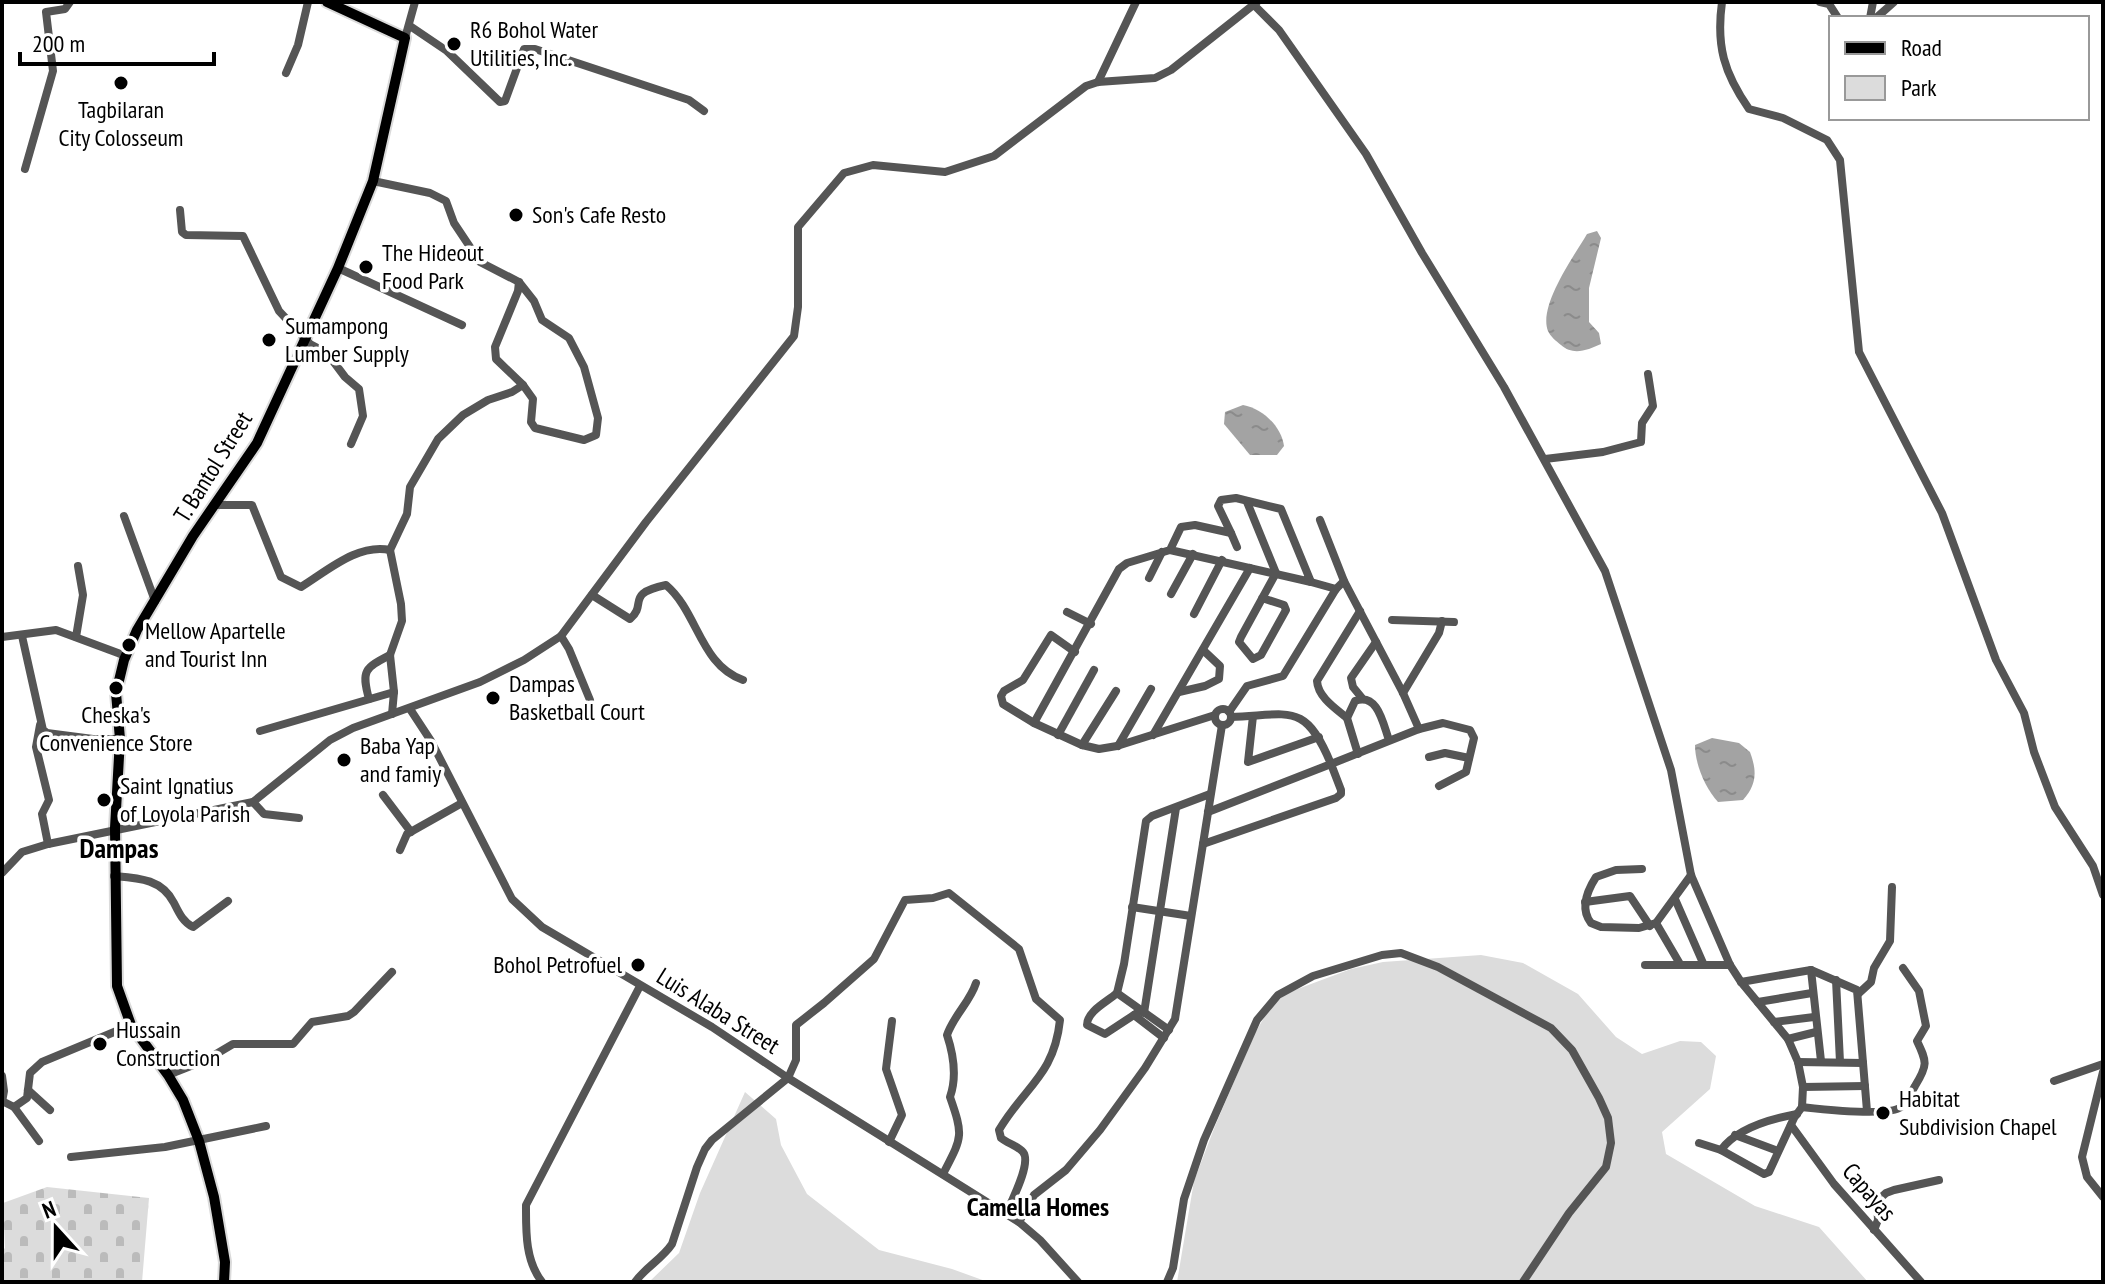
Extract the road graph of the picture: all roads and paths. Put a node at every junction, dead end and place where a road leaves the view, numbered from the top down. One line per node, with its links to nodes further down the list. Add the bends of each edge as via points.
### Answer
1 (70, 2): 17 (street, via 65,9 46,12 53,71)
2 (308, 2): 14 (street)
3 (327, 2): 13 (main road)
4 (415, 2): 12 (street)
5 (1136, 2): 15 (street)
6 (1722, 2): 115 (street, via 1722,58 1749,109 1783,118 1827,140 1840,160 1859,352 1942,513 1996,660 2024,713 2055,807 2093,866)
7 (1820, 2): 10 (street)
8 (1894, 2): 11 (street)
9 (1256, 3): 15 (street, via 1171,70 1145,80); 27 (street, via 1366,154)
10 (1834, 5)
11 (1876, 16)
12 (410, 26): 13 (street); 16 (street, via 447,51 500,102 505,101 524,49 535,49 689,100)
13 (405, 38): 18 (main road, T. Bantol Street)
14 (286, 73)
15 (1098, 82): 46 (street, via 1073,94 994,156 945,172 873,165 844,173 798,227 794,336)
16 (704, 111)
17 (25, 169)
18 (373, 181): 20 (main road, T. Bantol Street); 21 (street, via 446,201 480,262)
19 (180, 210): 23 (street, via 186,235 243,236 279,311)
20 (338, 268): 22 (street); 23 (main road, T. Bantol Street)
21 (519, 282): 25 (street, via 495,347 496,359); 25 (street, via 542,320 569,338 584,367 598,418 596,435 584,440 535,428 533,399)
22 (462, 325)
23 (304, 339): 26 (street, via 327,353 362,394 363,416); 29 (main road, T. Bantol Street, via 257,443)
24 (1648, 374): 27 (street, via 1653,406 1642,423 1641,442)
25 (523, 385): 34 (street, via 463,415 438,439 410,487 407,514)
26 (351, 444)
27 (1545, 459): 112 (street, via 1618,606 1671,770)
28 (1247, 502): 32 (street, via 1221,500 1218,506); 40 (street); 43 (street, via 1281,509)
29 (214, 505): 34 (street, via 252,505 281,577 301,587 359,551); 48 (main road, T. Bantol Street)
30 (124, 516): 48 (street)
31 (1320, 520): 42 (street)
32 (1231, 533): 33 (street); 35 (street, via 1188,524)
33 (1237, 547)
34 (390, 550): 63 (street, via 402,621)
35 (1166, 551): 36 (street); 41 (street); 55 (street, via 1122,566)
36 (1193, 554): 37 (street); 45 (street)
37 (1222, 560): 39 (street); 51 (street)
38 (78, 566): 59 (street, via 83,595)
39 (1250, 568): 40 (street); 61 (street)
40 (1276, 573): 43 (street); 47 (street)
41 (1149, 578)
42 (1344, 581): 44 (street); 49 (street)
43 (1311, 582): 44 (street)
44 (1336, 589): 77 (street, via 1283,676 1247,686)
45 (1171, 594)
46 (592, 595): 57 (street); 66 (street, via 630,619 641,593 666,585 718,665)
47 (1262, 598): 47 (street, via 1239,642 1253,659 1261,655 1286,610)
48 (155, 602): 64 (main road, T. Bantol Street)
49 (1360, 611): 60 (street); 80 (street, via 1317,681 1327,701)
50 (1067, 612): 55 (street)
51 (1194, 614)
52 (1392, 620): 53 (street)
53 (1442, 621): 54 (street); 71 (street)
54 (1454, 622)
55 (1091, 624): 62 (street)
56 (22, 636): 58 (street); 59 (street, via 56,630); 82 (street)
57 (561, 636): 74 (street); 75 (street, via 480,682)
58 (2, 637)
59 (76, 637): 64 (street)
60 (1376, 642): 71 (street); 72 (street, via 1351,678)
61 (1203, 650): 70 (street); 70 (street, via 1220,666 1219,679)
62 (1075, 652): 81 (street); 81 (street, via 1051,635 1023,680 1001,696 1003,704)
63 (390, 655): 69 (street); 73 (street, via 365,672)
64 (126, 656): 89 (main road, T. Bantol Street, via 116,693)
65 (1094, 670): 86 (street)
66 (743, 680)
67 (1151, 689): 92 (street)
68 (1116, 691): 91 (street)
69 (394, 692): 73 (street); 76 (street)
70 (1179, 692): 87 (street)
71 (1403, 693): 84 (street)
72 (1362, 698): 80 (street); 90 (street, via 1375,706)
73 (369, 699): 85 (street)
74 (590, 700)
75 (410, 709): 76 (street); 101 (street, Luis Alaba Street)
76 (392, 714): 100 (street, via 330,740)
77 (1230, 714): 78 (street, via 1222,709); 79 (street); 83 (street, via 1230,722)
78 (1215, 715): 83 (street); 87 (street)
79 (1253, 716): 88 (street, via 1292,713); 88 (street, via 1248,762)
80 (1347, 718): 93 (street)
81 (1034, 723): 86 (street)
82 (40, 724): 89 (street, via 47,733); 107 (street, via 36,747 49,800 42,814)
83 (1222, 725): 98 (street)
84 (1419, 729): 90 (street); 95 (street, via 1451,722 1470,730 1474,738)
85 (260, 731)
86 (1058, 735): 91 (street)
87 (1153, 735): 92 (street)
88 (1319, 737): 96 (street)
89 (120, 739): 105 (main road, T. Bantol Street)
90 (1389, 740): 93 (street)
91 (1082, 745): 92 (street)
92 (1117, 746)
93 (1358, 754): 96 (street)
94 (1429, 757): 95 (street, via 1445,753)
95 (1469, 758): 97 (street, via 1466,772)
96 (1331, 764): 103 (street); 108 (street, via 1341,790 1336,798)
97 (1439, 786)
98 (1210, 794): 102 (street); 103 (street)
99 (383, 795): 106 (street)
100 (253, 802): 104 (street, via 264,814); 105 (street)
101 (462, 803): 106 (street); 133 (street, Luis Alaba Street, via 512,899 542,927)
102 (1176, 808): 119 (street, via 1146,821); 120 (street)
103 (1208, 812): 108 (street)
104 (299, 818)
105 (115, 828): 107 (street); 113 (main road, T. Bantol Street)
106 (411, 832): 109 (street)
107 (48, 844): 111 (street, via 22,852)
108 (1203, 844): 121 (street)
109 (400, 850)
110 (1642, 869): 118 (street, via 1602,873)
111 (2, 873)
112 (1691, 875): 116 (street); 126 (street)
113 (114, 876): 117 (street, via 151,880 168,892 185,923 193,927); 142 (main road, T. Bantol Street, via 117,986)
114 (1892, 887): 136 (street, via 1890,941 1871,982)
115 (2103, 895)
116 (1675, 899): 122 (street); 123 (street)
117 (228, 901)
118 (1585, 902): 122 (street, via 1630,896); 122 (street, via 1591,923 1601,927)
119 (1132, 907): 120 (street); 134 (street)
120 (1161, 913): 121 (street); 138 (street)
121 (1191, 916): 143 (street, via 1178,1005)
122 (1653, 924): 124 (street)
123 (1703, 963): 124 (street); 126 (street)
124 (1680, 964): 125 (street)
125 (1645, 965)
126 (1730, 965): 131 (street)
127 (1903, 968): 164 (street, via 1920,995 1926,1026 1917,1041 1925,1061 1898,1109)
128 (1811, 970): 130 (street); 131 (street); 135 (street)
129 (392, 972): 153 (street, via 354,1012 312,1022 293,1044 233,1044)
130 (1836, 980): 136 (street); 149 (street)
131 (1741, 982): 137 (street)
132 (976, 983): 175 (street, via 947,1035 955,1081 950,1097 961,1140)
133 (640, 986): 155 (street, Luis Alaba Street); 182 (street, via 526,1205 530,1259)
134 (1117, 993): 138 (street); 138 (street, via 1090,1014 1087,1025 1105,1034)
135 (1812, 993): 137 (street); 139 (street)
136 (1858, 994): 150 (street)
137 (1758, 1002): 141 (street)
138 (1140, 1013): 143 (street); 145 (street)
139 (1814, 1017): 141 (street); 144 (street)
140 (892, 1021): 170 (street, via 886,1069 902,1115)
141 (1774, 1022): 146 (street)
142 (131, 1025): 153 (main road, T. Bantol Street); 159 (street, via 42,1062 30,1073)
143 (1169, 1030): 145 (street)
144 (1816, 1032): 146 (street); 147 (street)
145 (1164, 1038): 179 (street, via 1077,1159 1034,1195)
146 (1788, 1039): 148 (street)
147 (1821, 1061): 148 (street); 149 (street)
148 (1798, 1062): 158 (street)
149 (1840, 1062): 150 (street)
150 (1863, 1063): 157 (street)
151 (2103, 1064): 156 (street)
152 (2103, 1072): 177 (street, via 2082,1157 2087,1177)
153 (168, 1075): 169 (main road, T. Bantol Street)
154 (2, 1076): 160 (street)
155 (788, 1078): 170 (street, Luis Alaba Street); 178 (street, via 796,1060 799,1021 874,959 905,900 949,893 1019,949 1036,999 1060,1020 1054,1055 999,1130 1001,1138 1026,1158); 183 (street, via 712,1140 697,1167 672,1244)
156 (2054, 1081)
157 (1865, 1086): 158 (street); 164 (street)
158 (1803, 1087): 163 (street)
159 (28, 1090): 161 (street, via 27,1098); 162 (street)
160 (3, 1102): 161 (street)
161 (14, 1107): 168 (street)
162 (50, 1110)
163 (1799, 1111): 164 (street); 165 (street); 167 (street)
164 (1867, 1111)
165 (1791, 1125): 173 (street); 180 (street, Capayas)
166 (266, 1126): 169 (street)
167 (1735, 1135): 172 (street); 173 (street)
168 (39, 1141)
169 (199, 1141): 174 (street); 181 (main road, T. Bantol Street, via 214,1197)
170 (889, 1142): 175 (street, Luis Alaba Street)
171 (1699, 1143): 172 (street)
172 (1721, 1150): 173 (street, via 1764,1174)
173 (1778, 1151)
174 (71, 1157)
175 (943, 1174): 178 (street, Luis Alaba Street)
176 (1939, 1180): 180 (street, via 1886,1193 1877,1201)
177 (2103, 1197)
178 (1006, 1214): 179 (street, Luis Alaba Street)
179 (1019, 1222): 184 (street, Luis Alaba Street)
180 (1874, 1230): 187 (street, Capayas)
181 (224, 1282)
182 (542, 1282)
183 (635, 1282)
184 (1078, 1282)
185 (1167, 1282): 186 (street, via 1193,1170 1257,1020 1278,995 1313,976 1392,953 1438,967 1551,1028 1577,1056 1605,1111 1612,1135 1606,1167)
186 (1523, 1282)
187 (1921, 1282)

